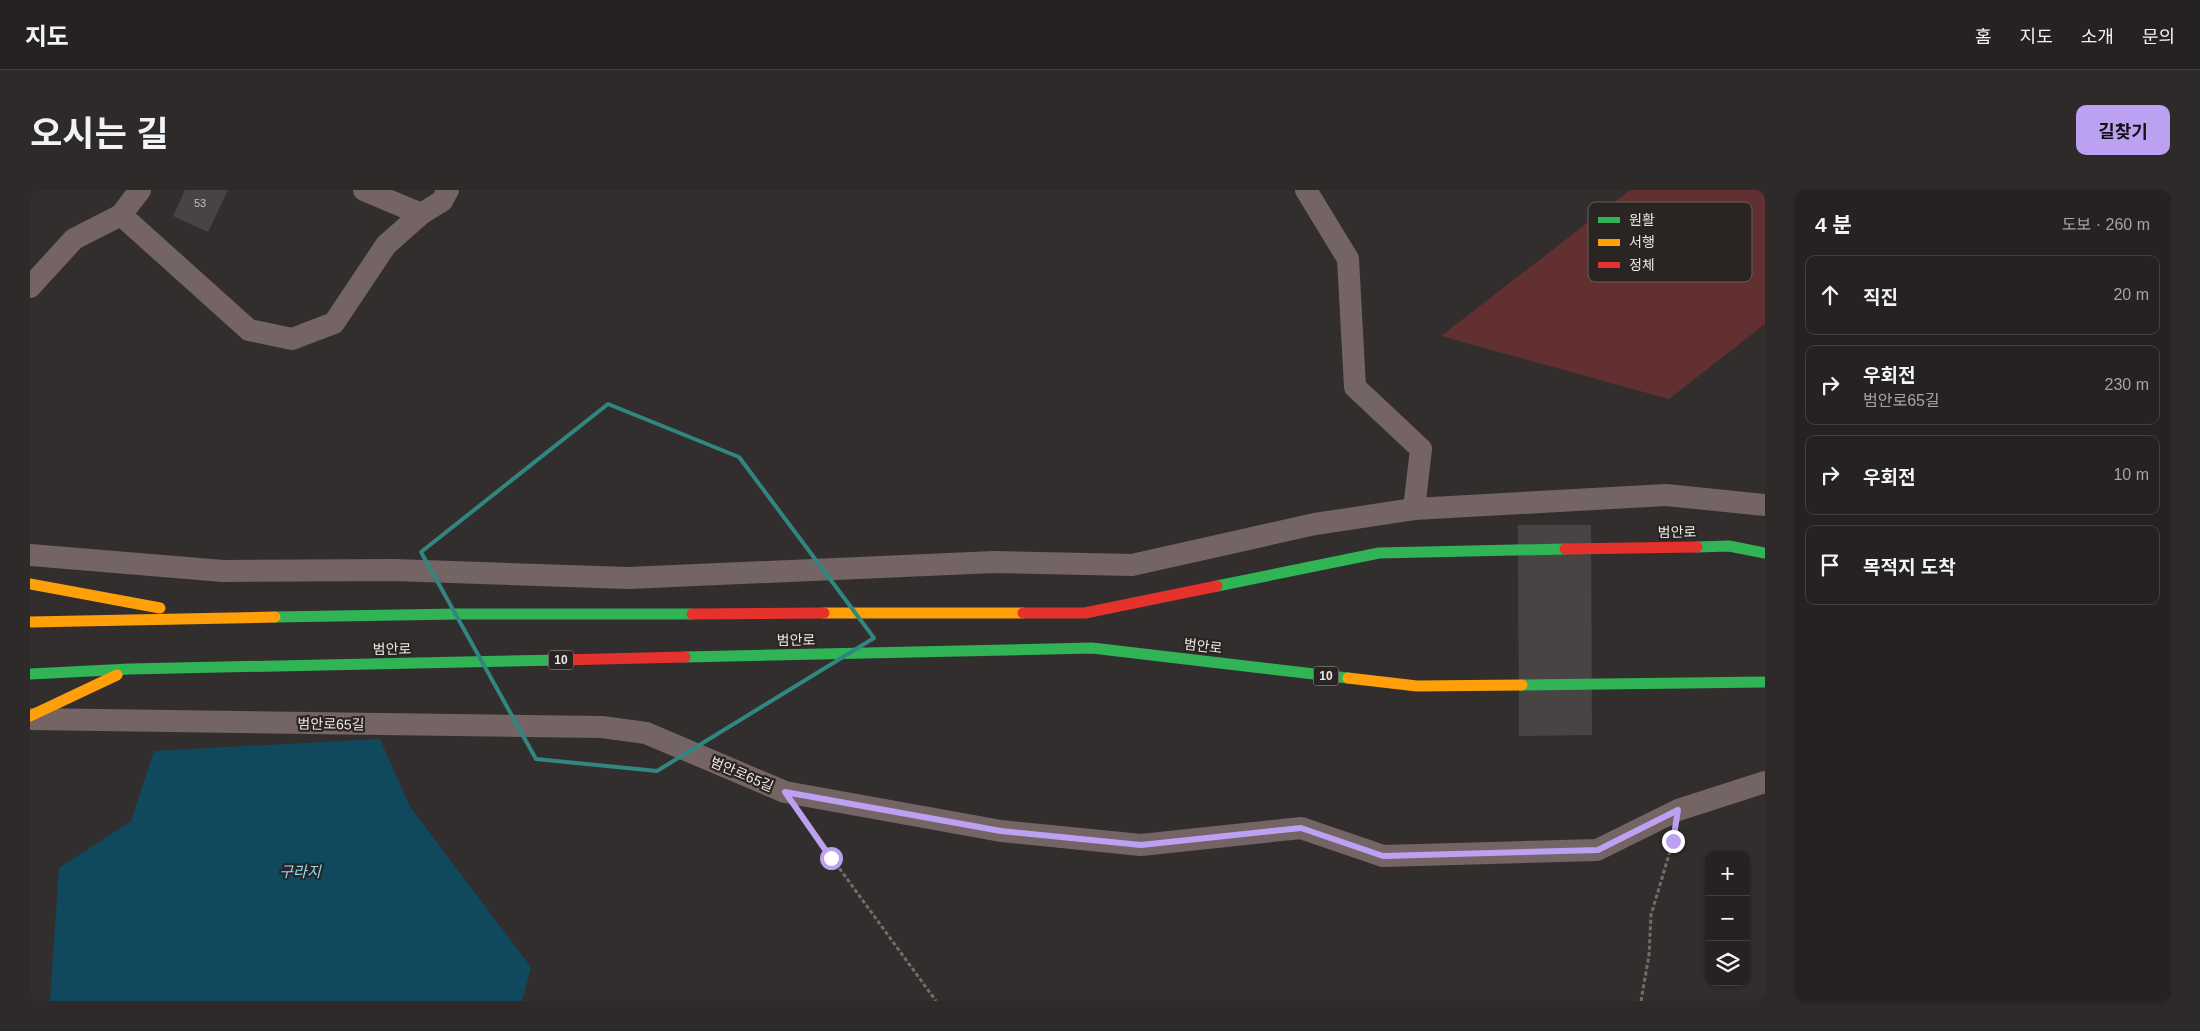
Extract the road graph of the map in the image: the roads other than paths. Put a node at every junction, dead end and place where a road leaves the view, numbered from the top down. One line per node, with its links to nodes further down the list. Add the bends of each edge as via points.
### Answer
1 (140, 190): 6 (street)
2 (364, 190): 5 (street)
3 (448, 190): 5 (street, via 442,201)
4 (1306, 190): 9 (street, via 1348,259 1355,387 1421,449)
5 (421, 214): 6 (street, via 386,245 334,323 292,339 249,330)
6 (121, 215): 7 (street, via 74,240)
7 (30, 287)
8 (1765, 505): 9 (street, via 1666,496)
9 (1414, 509): 11 (street, via 1314,524 1132,565 994,562 628,578 404,570 223,571)
10 (1765, 553): 13 (highway, 범안로, via 1729,546 1379,554 1085,613 459,614)
11 (30, 555)
12 (30, 584): 13 (highway)
13 (220, 619): 14 (highway, 범안로)
14 (30, 622)
15 (130, 669): 16 (highway, 범안로 / 10); 17 (highway, 범안로 / 10, via 1092,648 1417,686); 18 (highway)
16 (30, 674)
17 (1765, 682)
18 (30, 717): 19 (street, 범안로65길, via 602,727 646,733 785,792 1001,831 1141,845 1301,828 1383,856 1598,850 1678,810)
19 (1765, 782)

